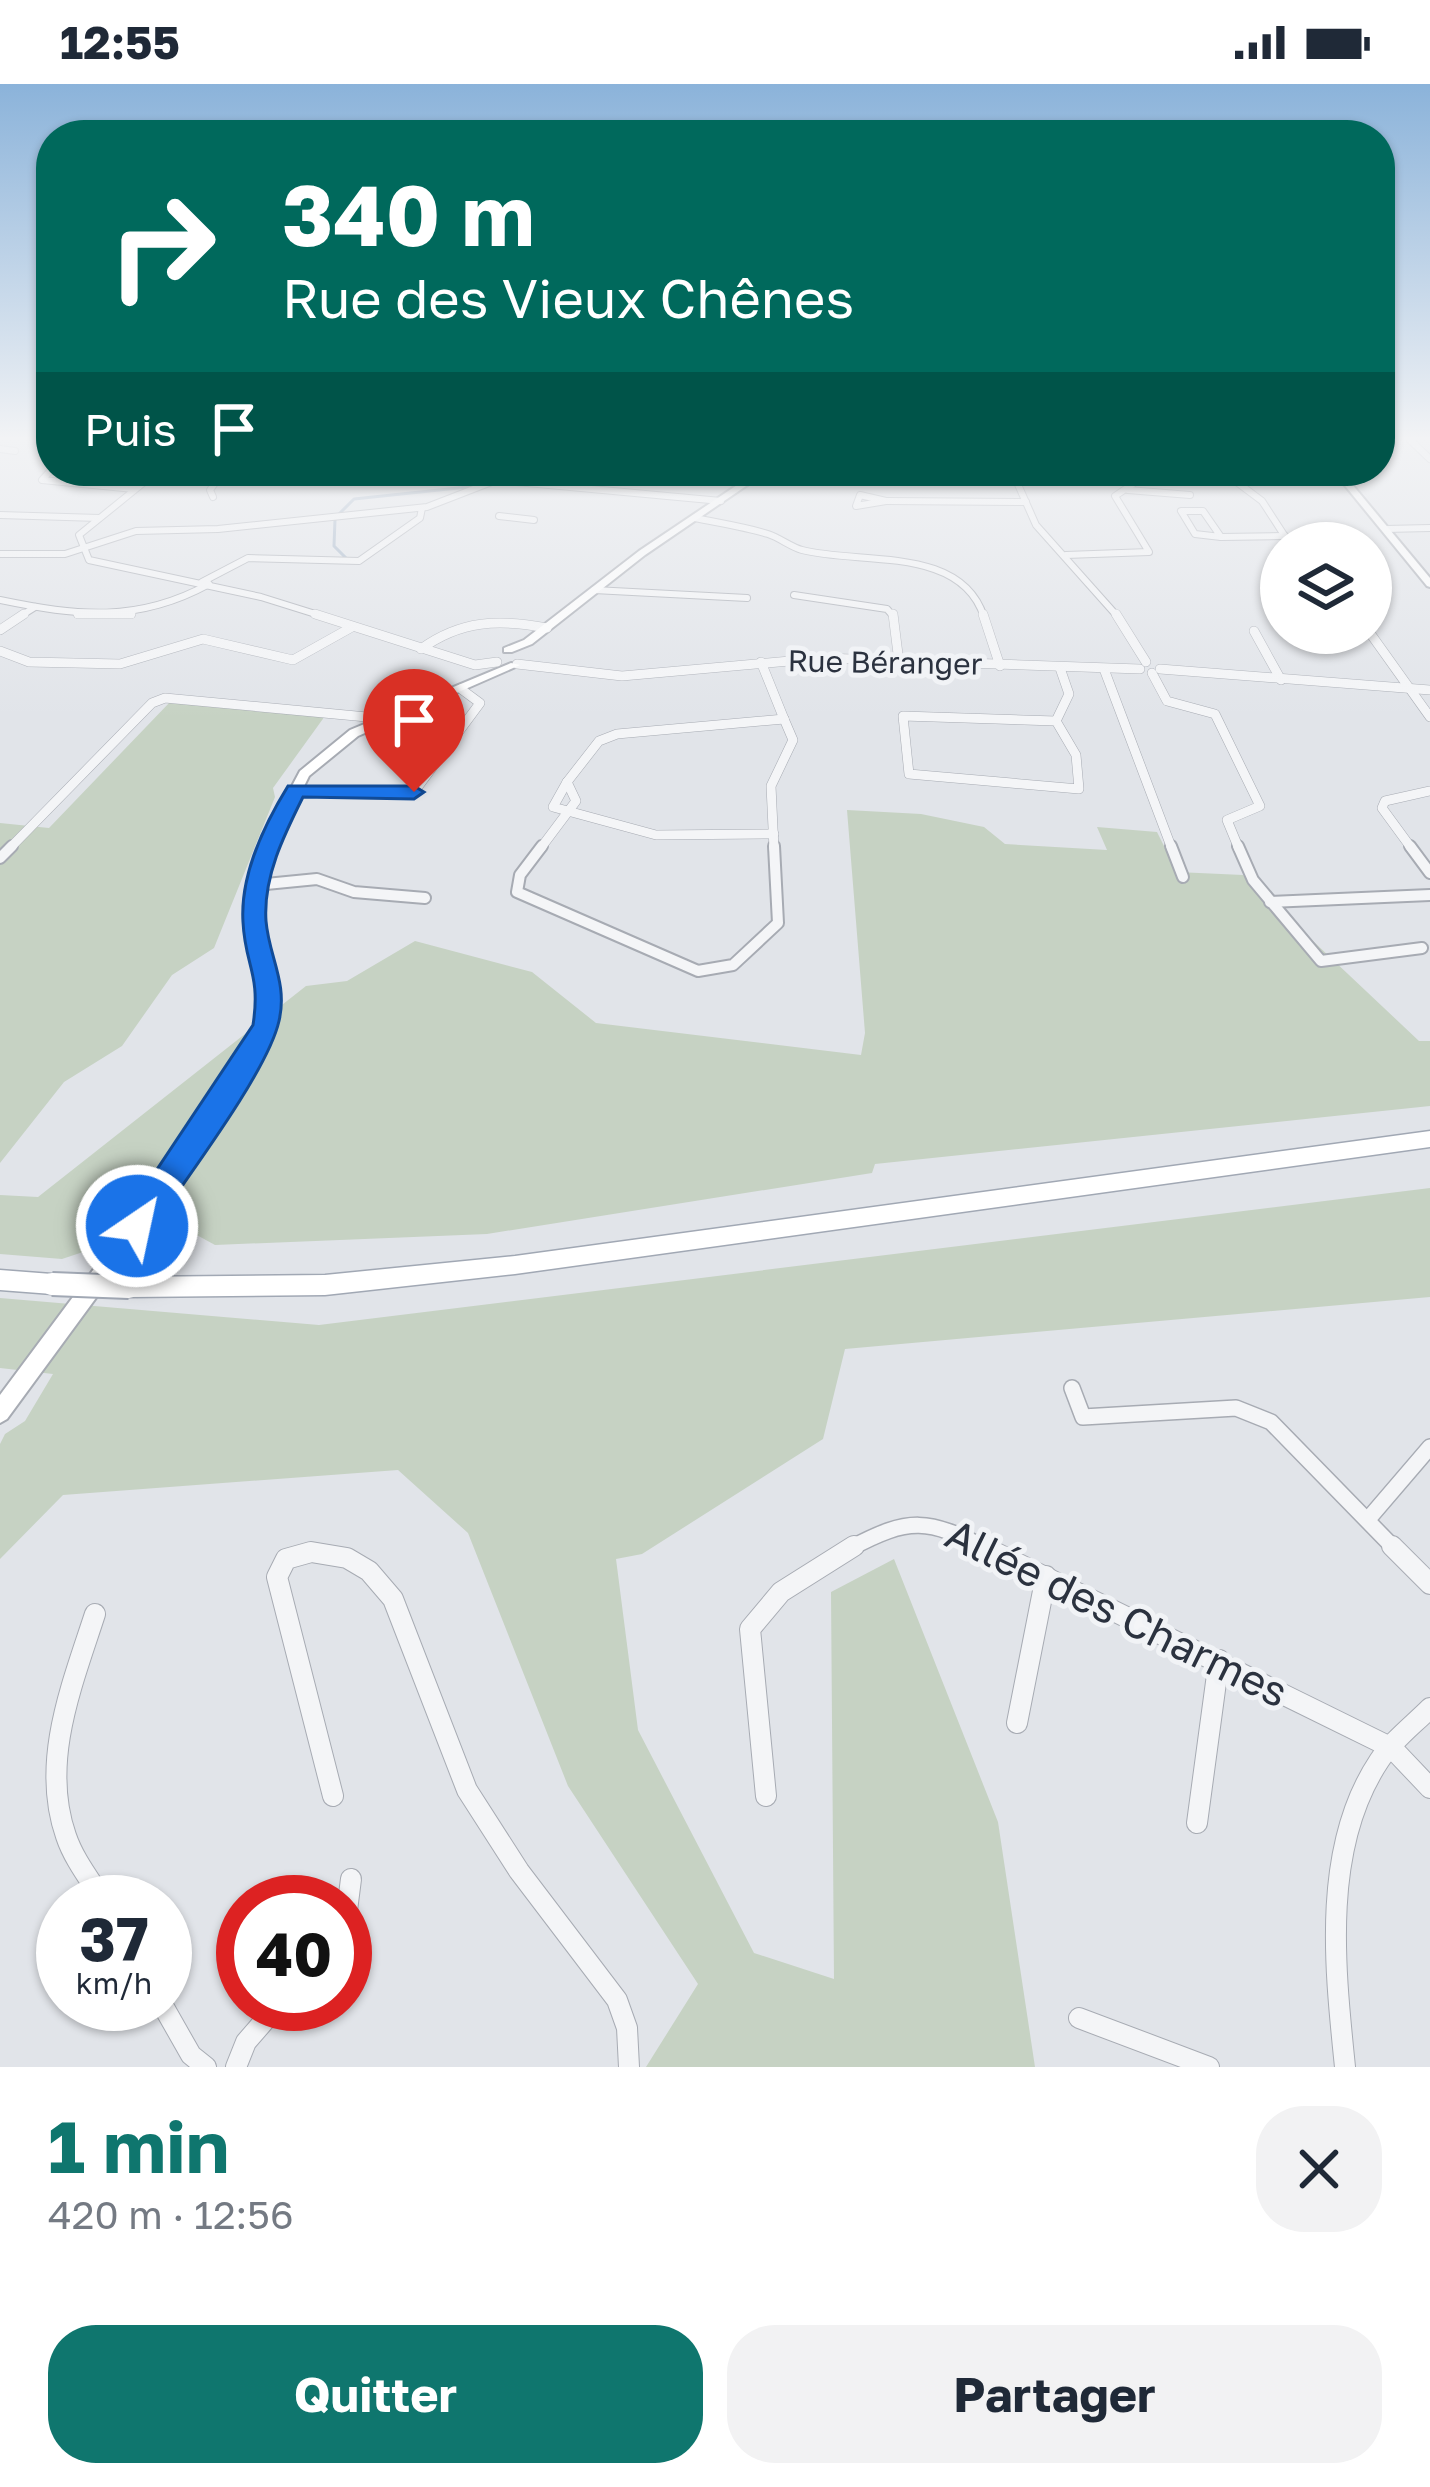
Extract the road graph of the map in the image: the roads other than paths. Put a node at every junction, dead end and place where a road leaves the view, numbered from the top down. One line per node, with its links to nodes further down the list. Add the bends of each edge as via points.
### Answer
1 (84, 532): 13 (street)
2 (134, 532): 13 (street)
3 (402, 532): 16 (street, via 364,560 248,558)
4 (676, 532): 18 (street)
5 (756, 532): 35 (street, via 796,549 883,557 948,575 978,597)
6 (1042, 532): 15 (street)
7 (1137, 532): 15 (street, via 1149,552)
8 (1194, 532): 10 (street)
9 (1217, 532): 10 (street)
10 (1221, 537): 11 (street)
11 (1260, 539)
12 (1392, 539): 17 (street)
13 (81, 549): 14 (street); 16 (street, via 107,567)
14 (0, 554)
15 (1066, 555): 38 (street)
16 (205, 583): 22 (street, via 176,604 122,618); 23 (street)
17 (1430, 584)
18 (594, 590): 20 (street); 24 (street)
19 (794, 596): 34 (street, via 887,609)
20 (747, 598)
21 (0, 601): 22 (street)
22 (34, 607): 25 (street)
23 (352, 627): 27 (street); 28 (street, via 293,660 203,638 120,664 29,662)
24 (547, 628): 27 (street, via 502,619 453,626); 30 (street)
25 (0, 631)
26 (1254, 632): 39 (street)
27 (421, 649): 31 (street)
28 (0, 651)
29 (1386, 654): 41 (street)
30 (522, 656): 32 (street); 32 (street); 33 (street, Rue Béranger, via 622,676)
31 (454, 658): 32 (street); 40 (street, via 473,668)
32 (498, 660): 40 (street)
33 (761, 662): 34 (street, Rue Béranger); 45 (street)
34 (899, 662): 35 (street, Rue Béranger)
35 (1000, 666): 36 (street, Rue Béranger)
36 (1060, 668): 37 (street, Rue Béranger); 46 (street, via 1069,694)
37 (1104, 669): 38 (street, Rue Béranger); 54 (street)
38 (1149, 669): 39 (street, Rue Béranger); 58 (street, via 1167,701 1215,714 1260,806 1228,817 1228,825)
39 (1281, 680): 41 (street, Rue Béranger)
40 (465, 687): 44 (street); 48 (street, via 480,704 414,792)
41 (1413, 689): 42 (street, Rue Béranger); 43 (street)
42 (1430, 690)
43 (1430, 717)
44 (388, 719): 48 (street, via 329,750); 52 (street, via 164,698)
45 (785, 719): 47 (street, via 608,736); 51 (street, via 794,746 771,786)
46 (1056, 721): 46 (street, via 1076,754 1078,789 926,778 904,765 903,716)
47 (567, 782): 50 (street, via 578,796); 50 (street, via 551,804)
48 (295, 790): 55 (street)
49 (1430, 791): 53 (street, via 1382,808)
50 (568, 812): 51 (street, via 656,835); 51 (street, via 520,875 517,892 707,971 733,965 778,923)
51 (774, 834)
52 (0, 858)
53 (1430, 873)
54 (1183, 877)
55 (256, 886): 57 (street, via 317,879 354,892); 63 (street, via 254,926 272,988 261,1037 154,1202)
56 (1430, 896): 58 (street)
57 (425, 898)
58 (1270, 902): 59 (street, via 1321,961)
59 (1422, 949)
60 (1430, 1139): 61 (main road, bridge, via 325,1285)
61 (0, 1280)
62 (1072, 1388): 65 (street, via 1083,1417 1236,1408 1270,1422)
63 (0, 1412)
64 (1430, 1447): 65 (street)
65 (1370, 1517): 67 (street)
66 (1046, 1576): 69 (street, Allée des Charmes); 71 (street); 75 (street, Allée des Charmes, via 936,1523 910,1521 762,1605 751,1629)
67 (1430, 1584)
68 (95, 1615): 77 (street, via 58,1738 55,1777 66,1834)
69 (1219, 1660): 72 (street, Allée des Charmes); 76 (street)
70 (1430, 1708): 72 (street)
71 (1017, 1723)
72 (1391, 1748): 73 (street, Allée des Charmes); 85 (street, via 1374,1768 1348,1838 1334,1965)
73 (1430, 1788)
74 (333, 1796): 83 (street, via 277,1577 286,1559 310,1551 362,1566 403,1612 465,1786 617,2000)
75 (766, 1796)
76 (1197, 1823)
77 (89, 1875)
78 (1079, 2018): 84 (street)
79 (177, 2031): 81 (street)
80 (255, 2031): 82 (street)
81 (206, 2067)
82 (236, 2067)
83 (629, 2067)
84 (1209, 2067)
85 (1345, 2067)

